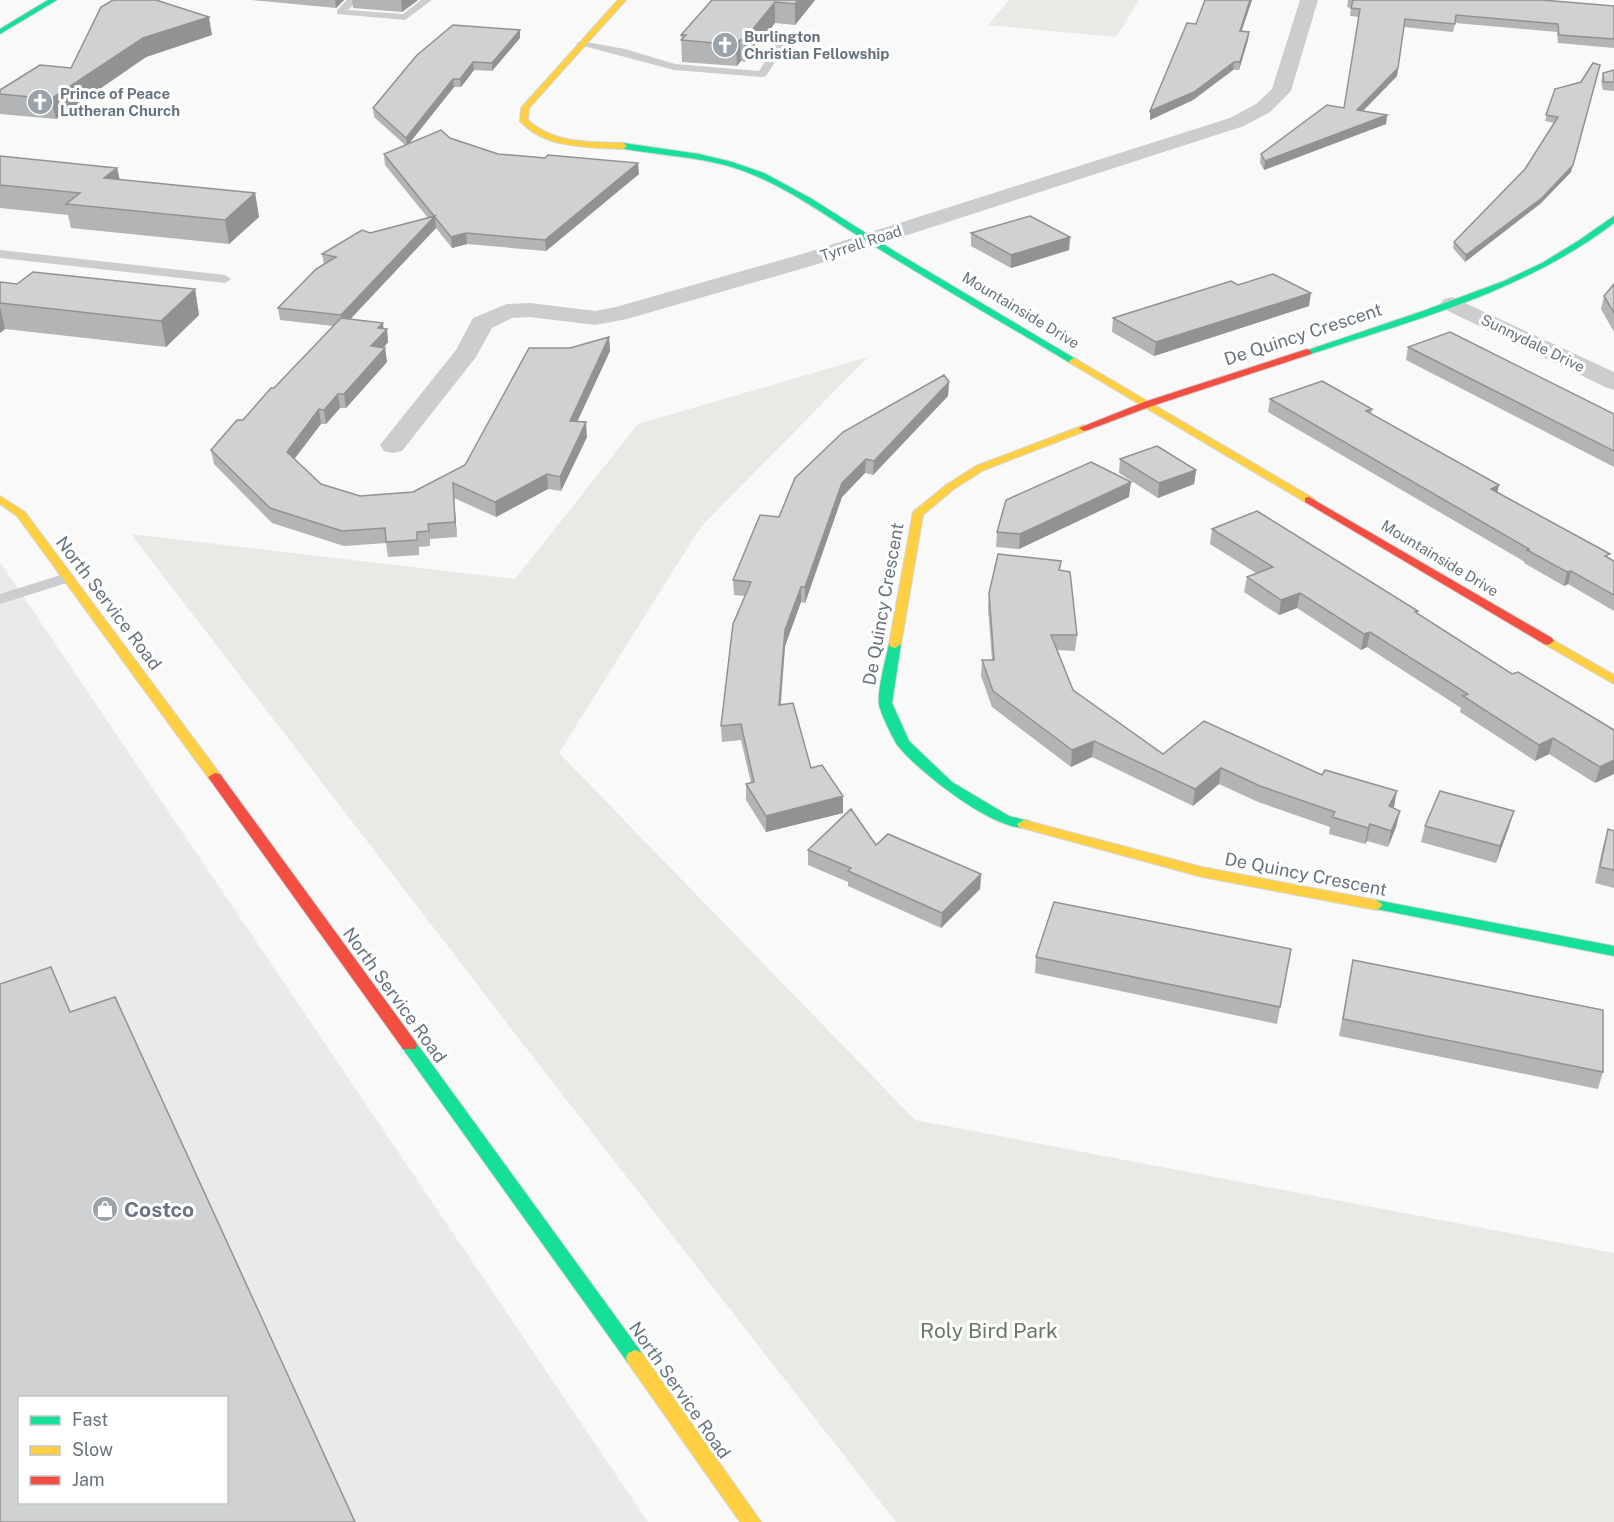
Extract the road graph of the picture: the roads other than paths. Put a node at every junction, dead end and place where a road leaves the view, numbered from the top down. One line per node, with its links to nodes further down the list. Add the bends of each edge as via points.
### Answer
1 (53, 0): 6 (street)
2 (353, 0): 3 (lane, via 340,12 405,17)
3 (428, 0)
4 (622, 0): 8 (street, Mountainside Drive)
5 (1309, 0): 10 (street, Tyrrell Road, via 1281,91 1263,108 1237,122)
6 (0, 32)
7 (784, 41): 8 (lane, via 762,74 674,67)
8 (581, 44): 10 (street, Mountainside Drive, via 525,108 524,121 534,132 589,144 701,156 738,166 806,198)
9 (1614, 219): 13 (street, De Quincy Crescent, via 1552,262)
10 (870, 240): 15 (street, Mountainside Drive); 16 (street, Tyrrell Road, via 619,314 595,318 530,310 507,312 482,323 467,352)
11 (0, 254): 12 (lane)
12 (225, 279)
13 (1452, 304): 14 (street, Sunnydale Drive); 15 (street, De Quincy Crescent)
14 (1614, 382)
15 (1148, 404): 20 (street, Mountainside Drive); 21 (street, De Quincy Crescent, via 980,468 917,514 885,703 903,743 947,785 1004,819 1041,830 1202,872)
16 (393, 446)
17 (0, 499): 18 (street, North Service Road, via 21,514)
18 (67, 578): 19 (lane); 22 (street, North Service Road, via 568,1263)
19 (0, 599)
20 (1614, 680)
21 (1614, 951)
22 (751, 1522)

